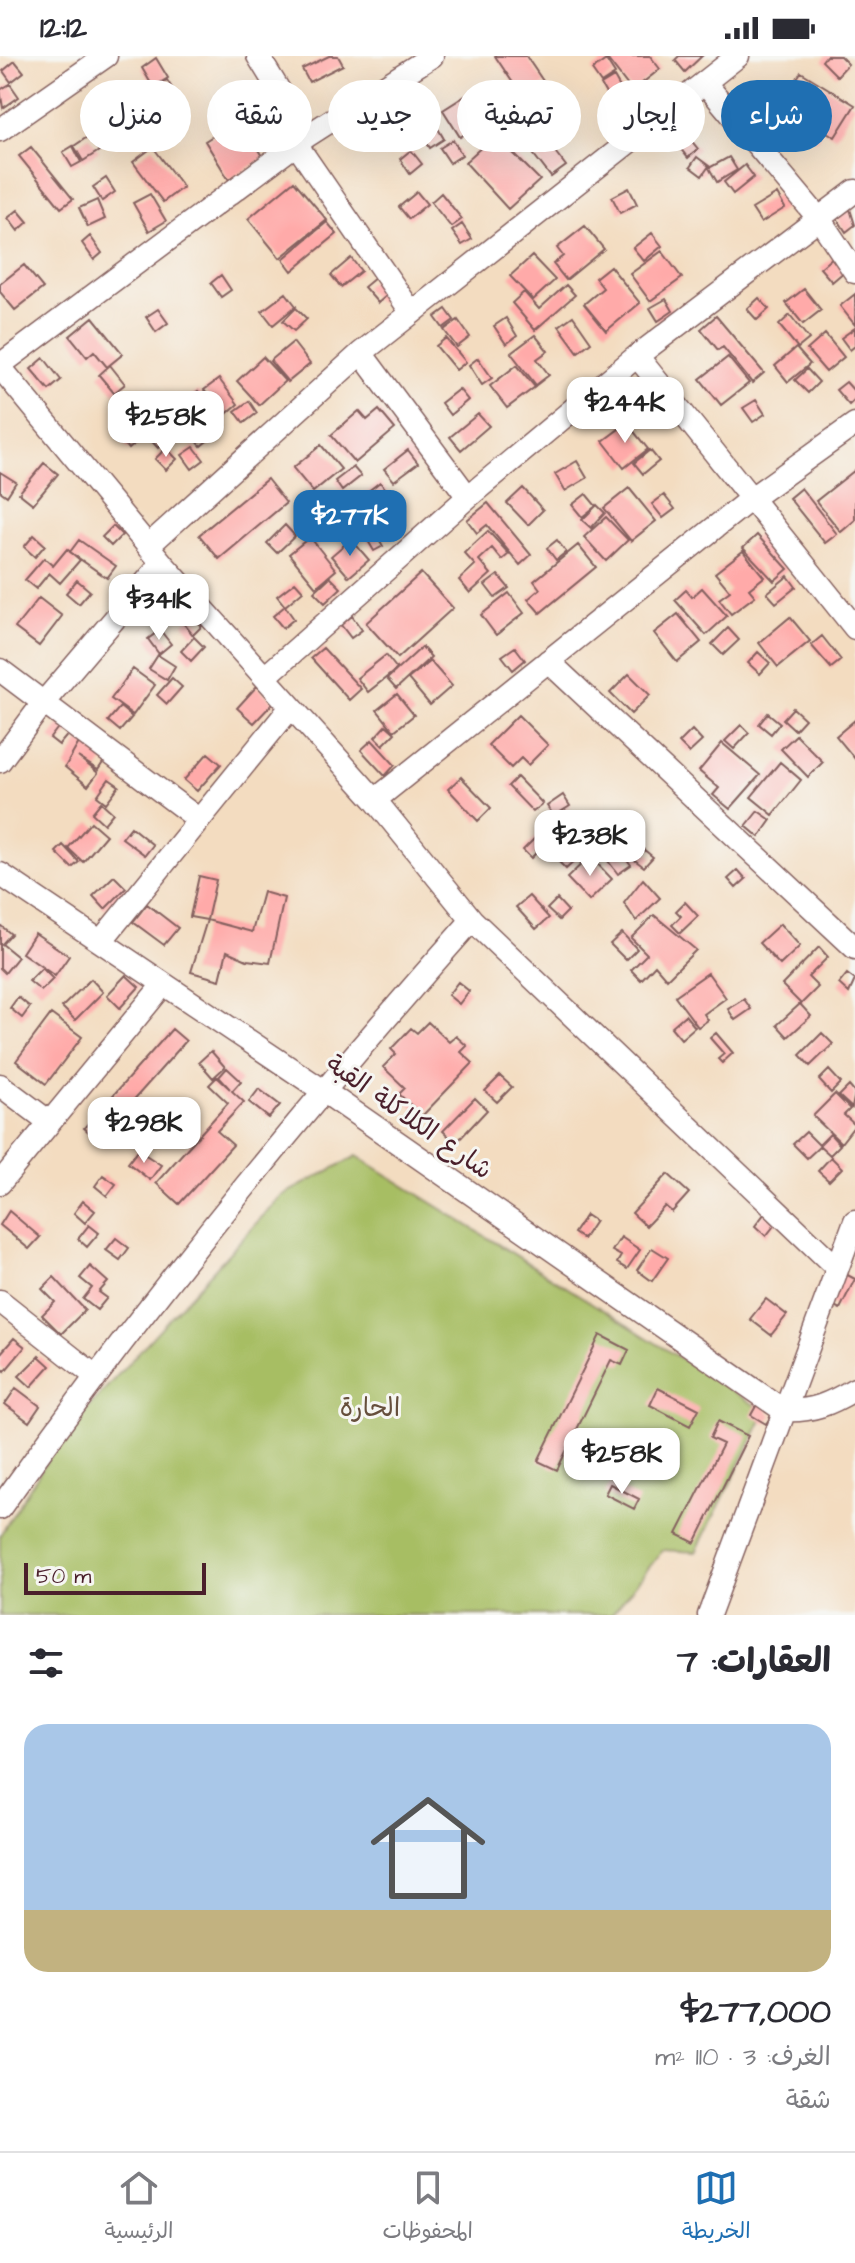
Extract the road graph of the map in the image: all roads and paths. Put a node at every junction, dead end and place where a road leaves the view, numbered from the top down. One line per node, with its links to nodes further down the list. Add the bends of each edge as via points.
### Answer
1 (106, 56): 7 (street)
2 (258, 56): 5 (street)
3 (432, 56): 8 (street)
4 (738, 56): 6 (street)
5 (271, 80)
6 (705, 83): 13 (street)
7 (0, 130)
8 (312, 134)
9 (287, 152): 18 (street)
10 (310, 152): 15 (street)
11 (617, 152): 15 (street)
12 (855, 191): 13 (street)
13 (820, 220): 14 (street); 17 (street)
14 (855, 272)
15 (412, 313): 16 (street)
16 (361, 353): 20 (street); 22 (street)
17 (637, 356): 20 (street); 21 (street)
18 (3, 376): 22 (street)
19 (855, 424): 21 (street)
20 (468, 497): 26 (street)
21 (753, 497): 23 (street); 24 (street)
22 (155, 555): 26 (street); 27 (street)
23 (855, 628)
24 (548, 661): 30 (street); 35 (street)
25 (0, 670): 27 (street)
26 (265, 677): 28 (street)
27 (44, 702): 29 (street); 31 (street)
28 (291, 707): 30 (street); 31 (street)
29 (0, 761)
30 (375, 800): 33 (street)
31 (198, 819): 34 (street)
32 (0, 874): 34 (street, شارع الكلاكلة القبة)
33 (472, 920): 38 (street); 42 (street)
34 (101, 941): 36 (street, شارع الكلاكلة القبة)
35 (855, 948)
36 (163, 985): 38 (street, شارع الكلاكلة القبة); 39 (street)
37 (0, 1085): 39 (street)
38 (322, 1090): 44 (street); 46 (street, شارع الكلاكلة القبة)
39 (48, 1121): 40 (street)
40 (0, 1183)
41 (855, 1221): 42 (street)
42 (836, 1267): 46 (street)
43 (0, 1301): 44 (street)
44 (94, 1375): 47 (street)
45 (855, 1389): 46 (street, via 807,1412)
46 (783, 1410): 48 (street)
47 (0, 1508)
48 (709, 1615)

